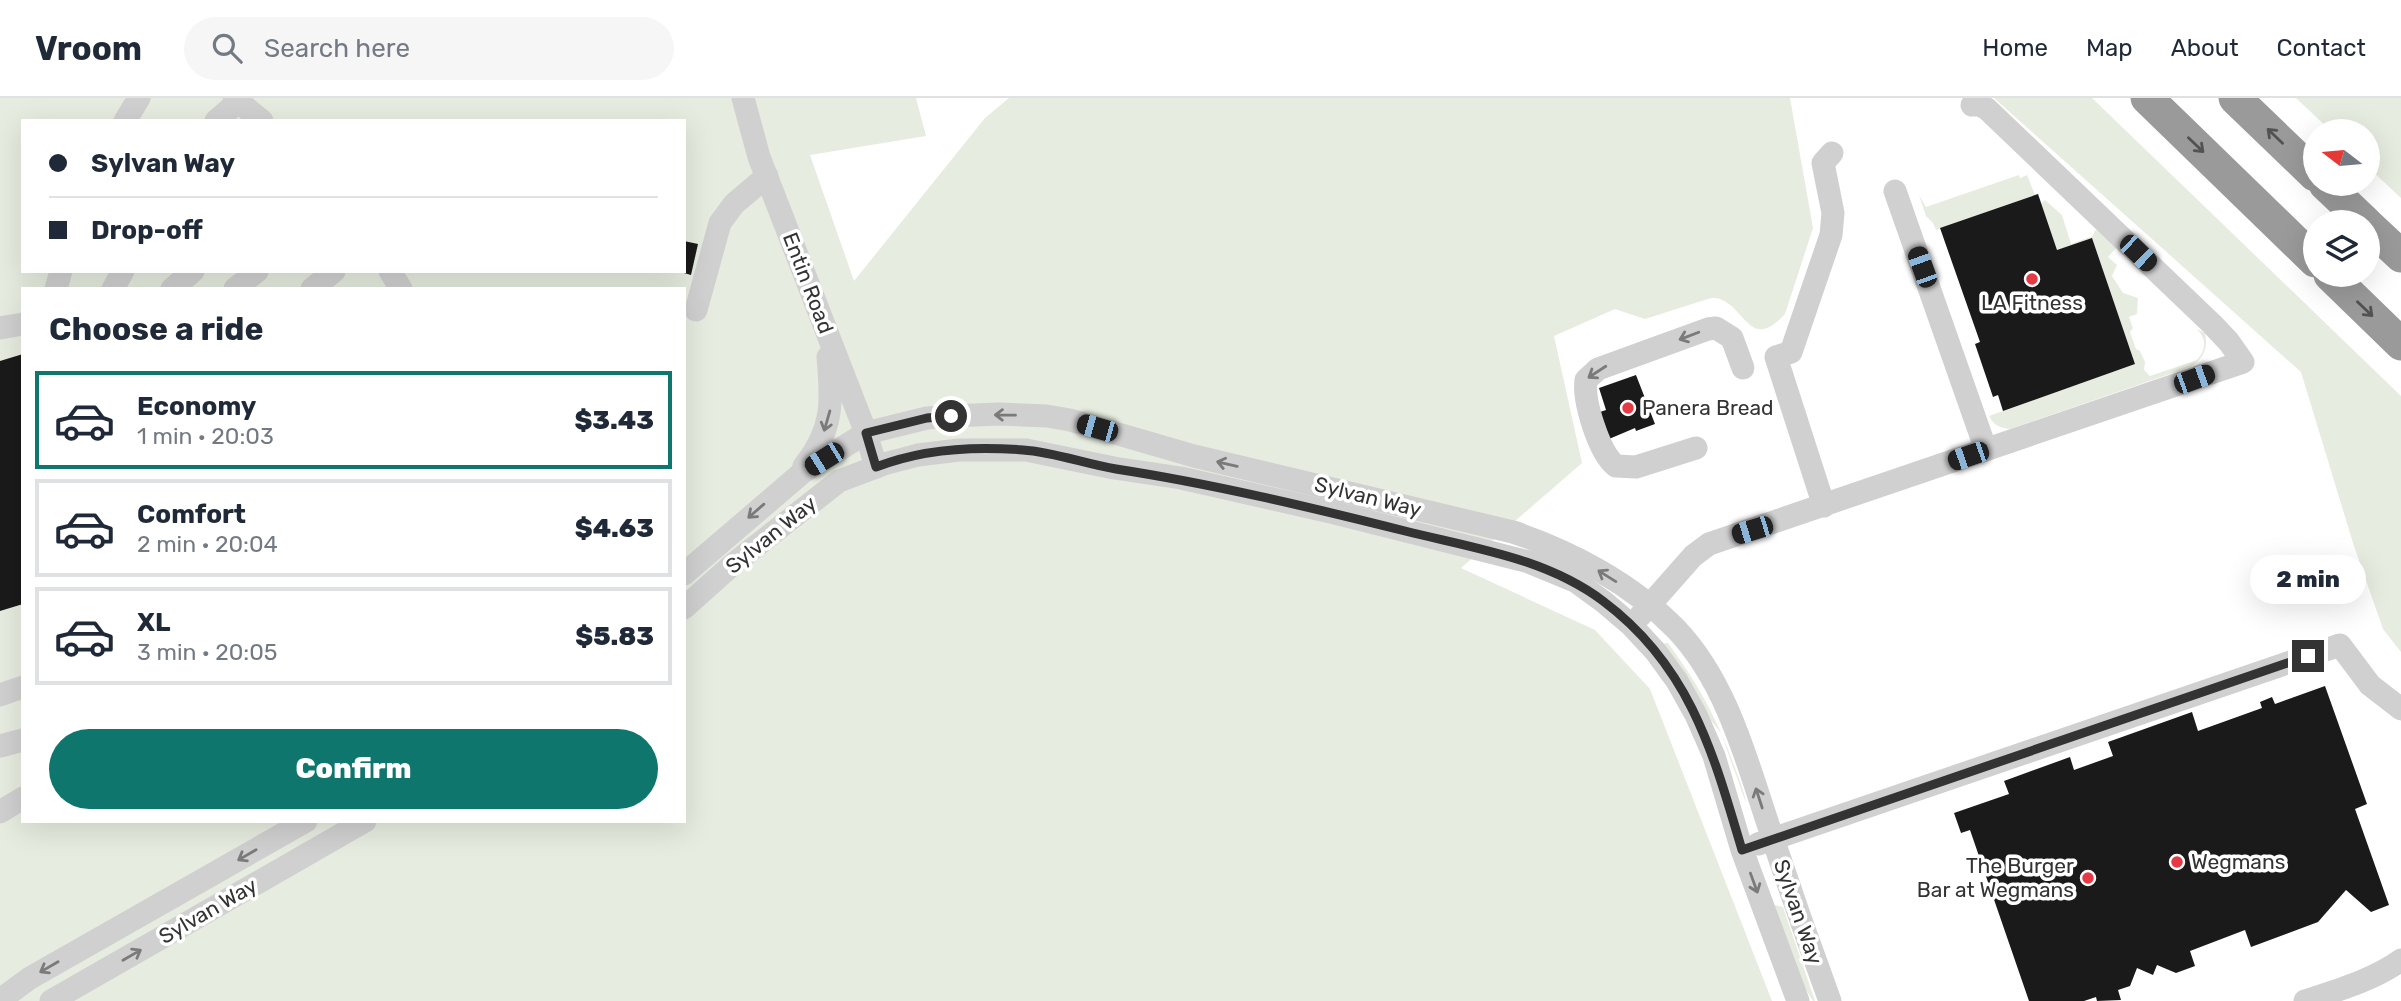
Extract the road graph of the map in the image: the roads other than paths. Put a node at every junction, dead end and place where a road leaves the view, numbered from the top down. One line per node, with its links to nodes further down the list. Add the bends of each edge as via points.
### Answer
1 (139, 98): 7 (street)
2 (743, 98): 12 (street, Entin Road)
3 (2147, 98): 17 (highway, one-way to 17)
4 (2235, 98): 11 (highway, one-way to 4)
5 (236, 100): 8 (street); 9 (street)
6 (1972, 105): 34 (street, via 1987,108 2028,146 2212,324 2243,362)
7 (126, 119)
8 (218, 119)
9 (260, 119)
10 (1832, 153): 38 (street, via 1824,163 1832,235 1791,352 1776,357)
11 (2303, 163)
12 (767, 176): 26 (street, via 734,204 720,223); 29 (street, Entin Road)
13 (1895, 191): 34 (street)
14 (2337, 196): 15 (highway)
15 (2352, 210)
16 (2380, 237): 18 (highway)
17 (2303, 249)
18 (2401, 256)
19 (191, 273): 22 (street)
20 (255, 273): 23 (street)
21 (332, 273): 24 (street)
22 (174, 287)
23 (237, 287)
24 (314, 287)
25 (2342, 287): 30 (highway, one-way to 30)
26 (696, 310)
27 (21, 324): 28 (street)
28 (0, 328)
29 (826, 329): 32 (street, Entin Road); 36 (street, one-way to 36, via 832,404 821,441)
30 (2401, 344)
31 (1743, 368): 33 (street, one-way to 33, via 1732,338 1716,328 1662,353 1598,369 1586,380 1585,396 1603,451 1616,466 1629,468)
32 (866, 433): 35 (street, Entin Road); 36 (street, Sylvan Way); 37 (street, Sylvan Way, one-way to 32, via 1047,416 927,418)
33 (1696, 448)
34 (1986, 450): 38 (street)
35 (876, 467): 39 (street, Sylvan Way, via 959,450 1026,450 1181,478); 41 (street, Sylvan Way, via 839,481)
36 (789, 484): 40 (street, Sylvan Way, one-way to 40)
37 (1360, 495): 39 (street); 42 (street, Sylvan Way, one-way to 37, via 1573,555 1535,540)
38 (1824, 506): 42 (street, via 1709,544)
39 (1356, 518): 43 (street, Sylvan Way, via 1530,562 1575,582)
40 (686, 572)
41 (686, 606)
42 (1649, 606): 43 (street); 53 (street, Sylvan Way, one-way to 42, via 1724,705 1692,649)
43 (1631, 625): 54 (street, Sylvan Way, via 1677,681 1696,715 1714,756)
44 (21, 688): 45 (street)
45 (0, 695)
46 (2401, 709): 53 (street, via 2370,685 2340,645)
47 (21, 741): 48 (street)
48 (0, 746)
49 (21, 799): 50 (street)
50 (0, 812)
51 (302, 823): 56 (street, Sylvan Way, one-way to 56, via 42,971)
52 (362, 823): 57 (street, Sylvan Way, one-way to 52)
53 (1773, 839): 54 (street); 59 (street, Sylvan Way)
54 (1742, 850): 58 (street, Sylvan Way, one-way to 58)
55 (2401, 960): 60 (street, via 2357,983)
56 (0, 1000)
57 (51, 1001)
58 (1798, 1001)
59 (1830, 1001)
60 (2305, 1001)

